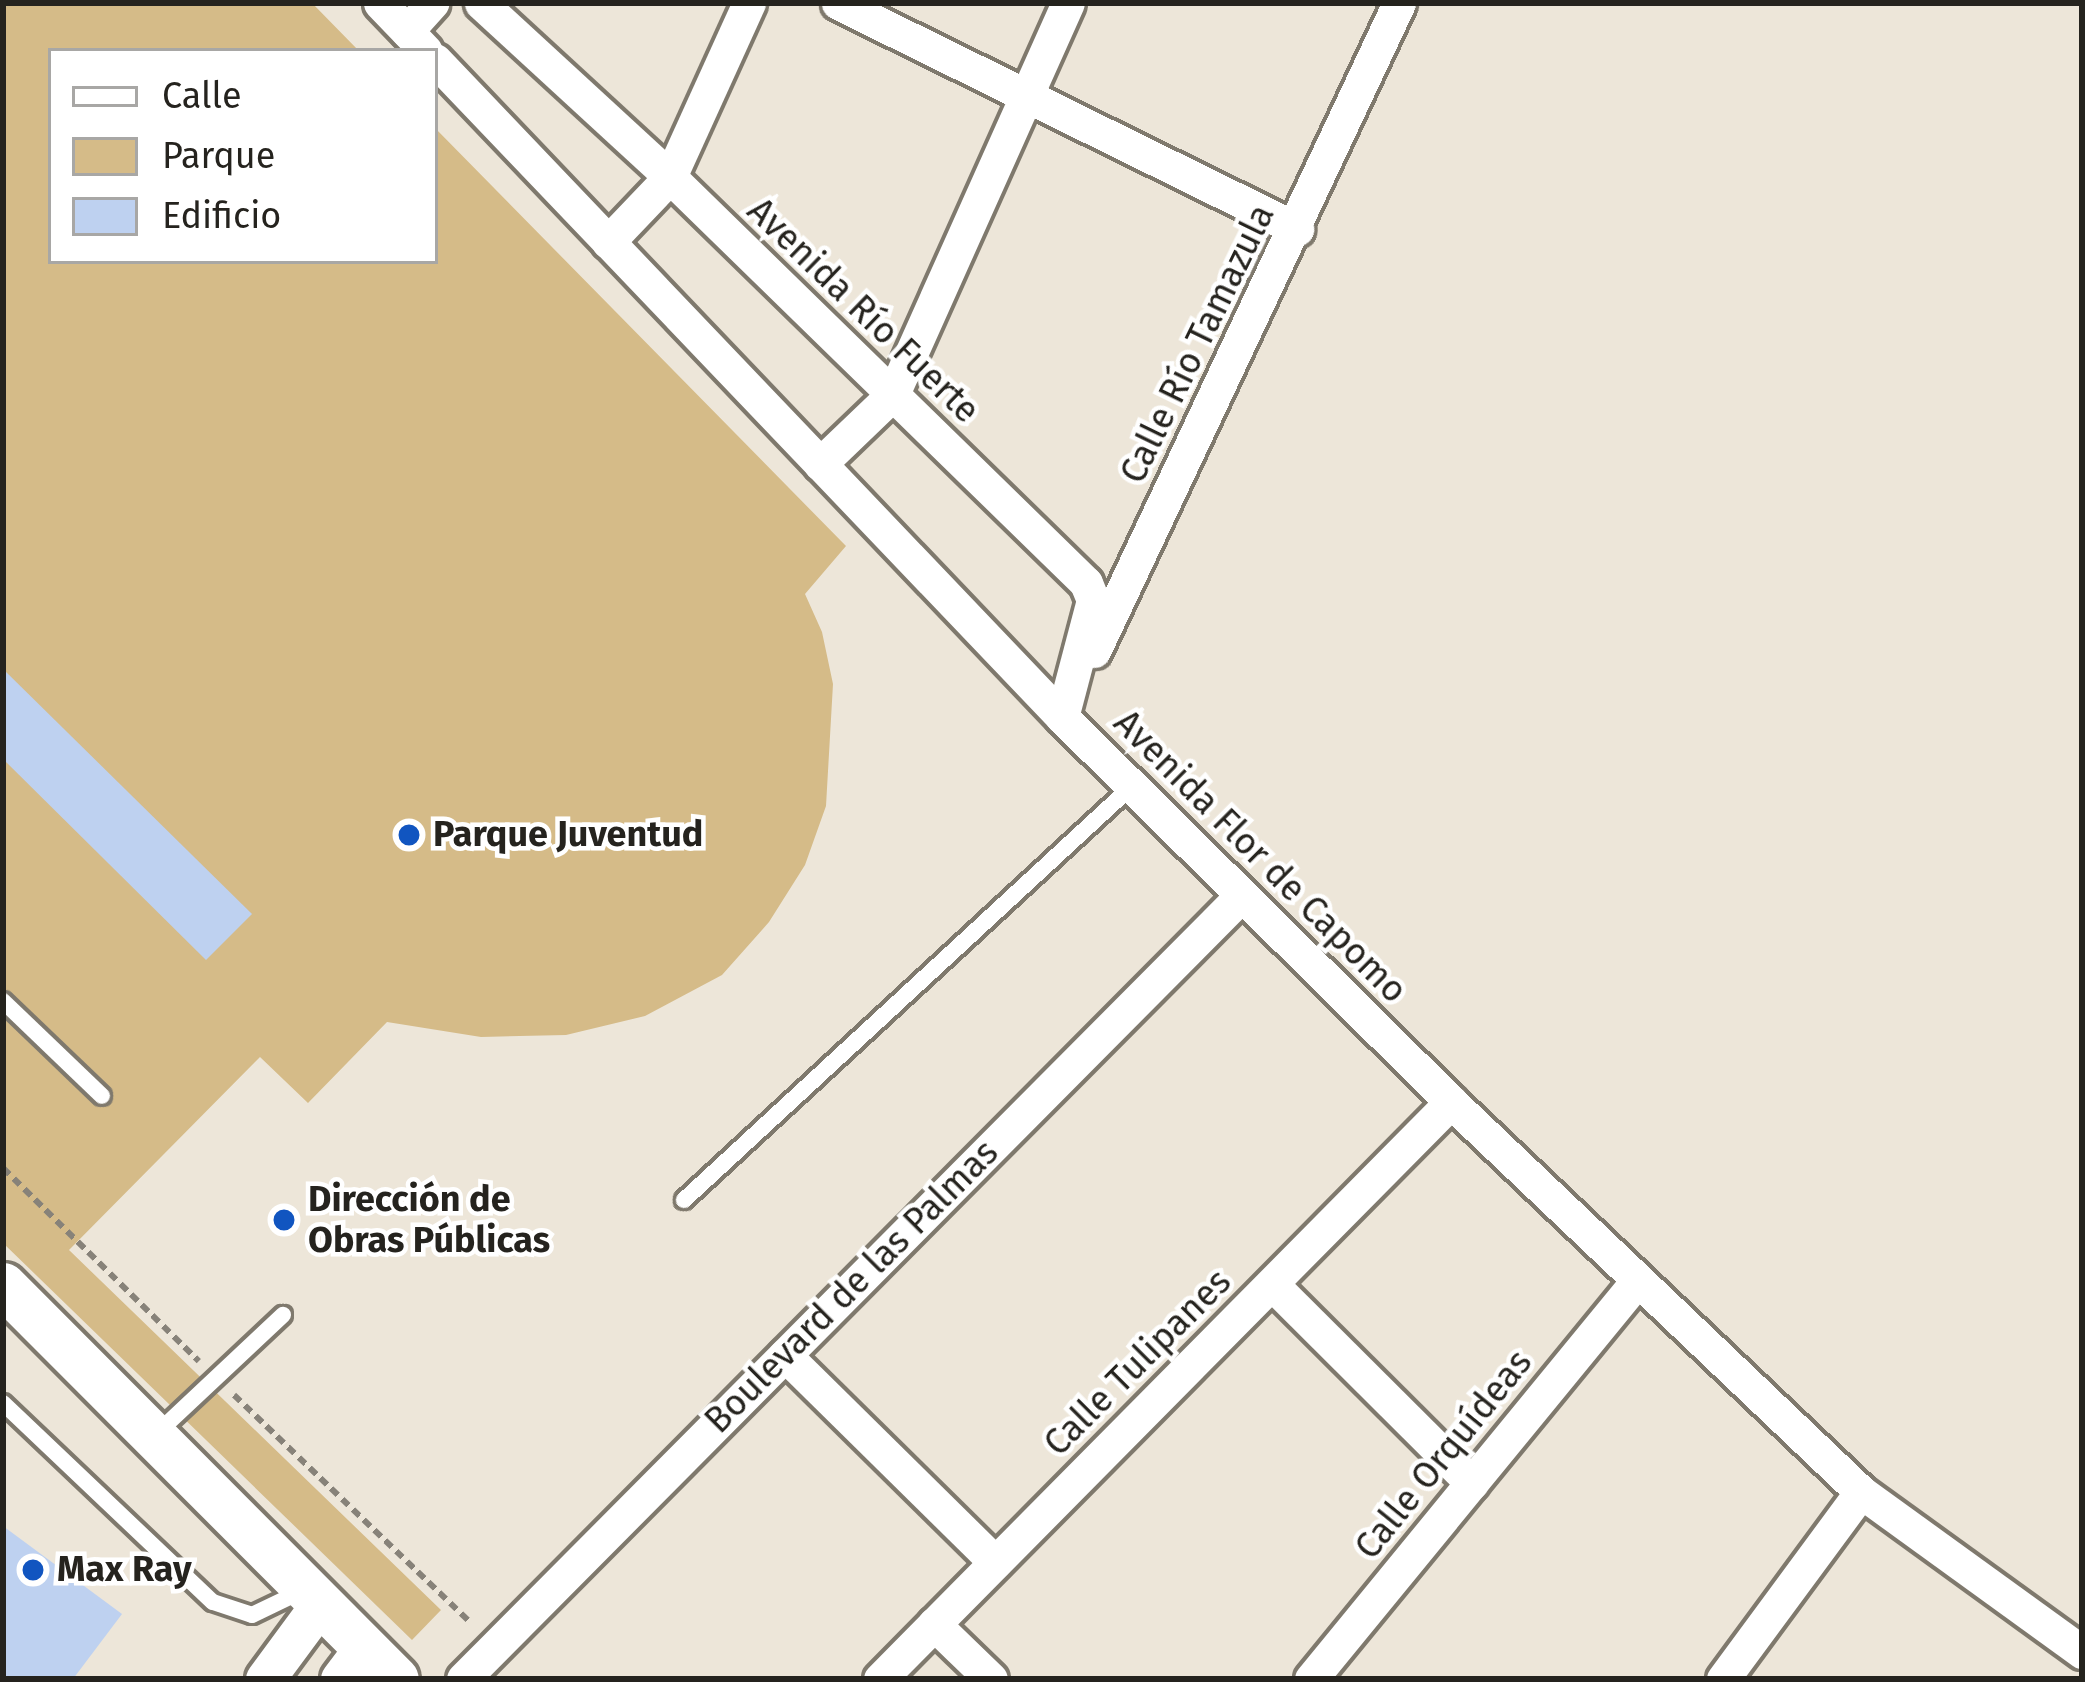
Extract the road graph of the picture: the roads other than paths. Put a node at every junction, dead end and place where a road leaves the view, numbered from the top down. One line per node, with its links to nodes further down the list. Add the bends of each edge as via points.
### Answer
1 (380, 3): 8 (street)
2 (432, 3): 8 (street)
3 (481, 3): 11 (street, Avenida Río Fuerte)
4 (749, 3): 11 (street)
5 (838, 3): 10 (street)
6 (1068, 3): 10 (street)
7 (1400, 3): 12 (street, Calle Río Tamazula)
8 (416, 41)
9 (438, 63): 13 (street, Avenida Flor de Capomo)
10 (1026, 97): 12 (street); 14 (street)
11 (670, 177): 13 (street); 14 (street, Avenida Río Fuerte)
12 (1297, 230): 16 (street, Calle Río Tamazula)
13 (608, 242): 15 (street, Avenida Flor de Capomo)
14 (893, 394): 15 (street); 16 (street, Avenida Río Fuerte, via 1086,583 1093,600)
15 (820, 464): 16 (street, Avenida Flor de Capomo)
16 (1062, 717): 17 (street, Avenida Flor de Capomo)
17 (1132, 786): 18 (street, Avenida Flor de Capomo); 22 (lane)
18 (1242, 895): 21 (street, Avenida Flor de Capomo); 27 (street, Boulevard de las Palmas)
19 (3, 1001): 20 (lane)
20 (102, 1096)
21 (1451, 1102): 23 (street, Avenida Flor de Capomo); 24 (street, Calle Tulipanes)
22 (684, 1200)
23 (1636, 1281): 30 (street, Calle Orquídeas); 31 (street, Avenida Flor de Capomo)
24 (1272, 1284): 30 (street); 32 (street, Calle Tulipanes)
25 (3, 1285): 29 (main road)
26 (283, 1315): 29 (lane)
27 (785, 1355): 32 (street); 39 (street, Boulevard de las Palmas)
28 (3, 1402): 33 (lane, via 213,1602 252,1615)
29 (153, 1436): 33 (main road)
30 (1472, 1483): 42 (street, Calle Orquídeas)
31 (1861, 1492): 35 (street, Avenida Flor de Capomo); 43 (street)
32 (995, 1562): 34 (street, Calle Tulipanes)
33 (314, 1596): 36 (main road); 37 (street)
34 (934, 1624): 40 (street, Calle Tulipanes); 41 (street)
35 (2082, 1652)
36 (352, 1663): 38 (main road)
37 (265, 1679)
38 (396, 1679)
39 (463, 1679)
40 (880, 1679)
41 (991, 1679)
42 (1311, 1679)
43 (1723, 1679)

